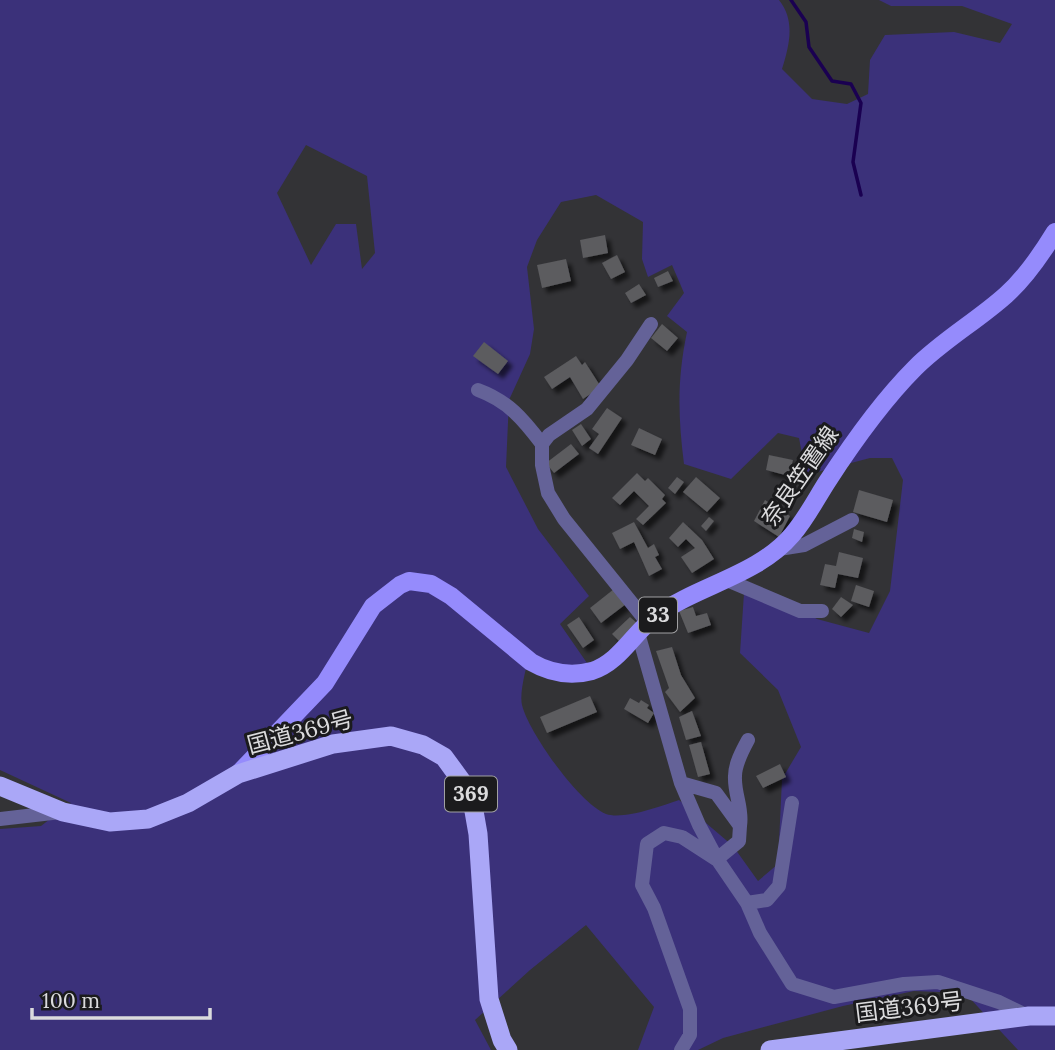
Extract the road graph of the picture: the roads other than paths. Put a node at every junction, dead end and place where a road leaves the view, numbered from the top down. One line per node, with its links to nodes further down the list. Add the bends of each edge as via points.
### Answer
1 (1055, 232): 6 (main road, 奈良笠置線 / 33, via 1027,274 944,341 865,425)
2 (651, 324): 4 (street, via 587,409)
3 (478, 390): 4 (street, via 502,400)
4 (542, 444): 9 (street, via 548,493)
5 (852, 520): 6 (street, via 804,545)
6 (779, 549): 7 (main road, 奈良笠置線 / 33)
7 (727, 580): 8 (street, via 800,611); 9 (main road, 奈良笠置線 / 33, via 676,603)
8 (822, 611)
9 (642, 628): 11 (main road, 奈良笠置線 / 33, via 603,666 560,674 531,662 431,584 400,584 373,606 326,683); 12 (street)
10 (748, 740): 17 (street, via 734,776)
11 (238, 774): 15 (highway, 国道369号 / 369, via 188,803 148,819 110,822); 22 (highway, 国道369号 / 369, via 333,744 391,736 444,757 471,794 489,999)
12 (681, 783): 17 (street, via 716,793); 18 (street)
13 (0, 786): 15 (highway, 国道369号 / 369)
14 (792, 803): 19 (street, via 779,887 767,900)
15 (63, 812): 16 (street)
16 (0, 819)
17 (740, 826): 18 (street, via 739,841)
18 (717, 859): 19 (street); 23 (street, via 682,836 664,833 647,844 643,861 642,885 690,1009 690,1035)
19 (747, 904): 20 (street, via 792,984 834,997 938,982)
20 (1029, 1016): 21 (highway, 国道369号); 24 (highway, 国道369号)
21 (1055, 1016)
22 (508, 1050)
23 (681, 1050)
24 (771, 1050)

